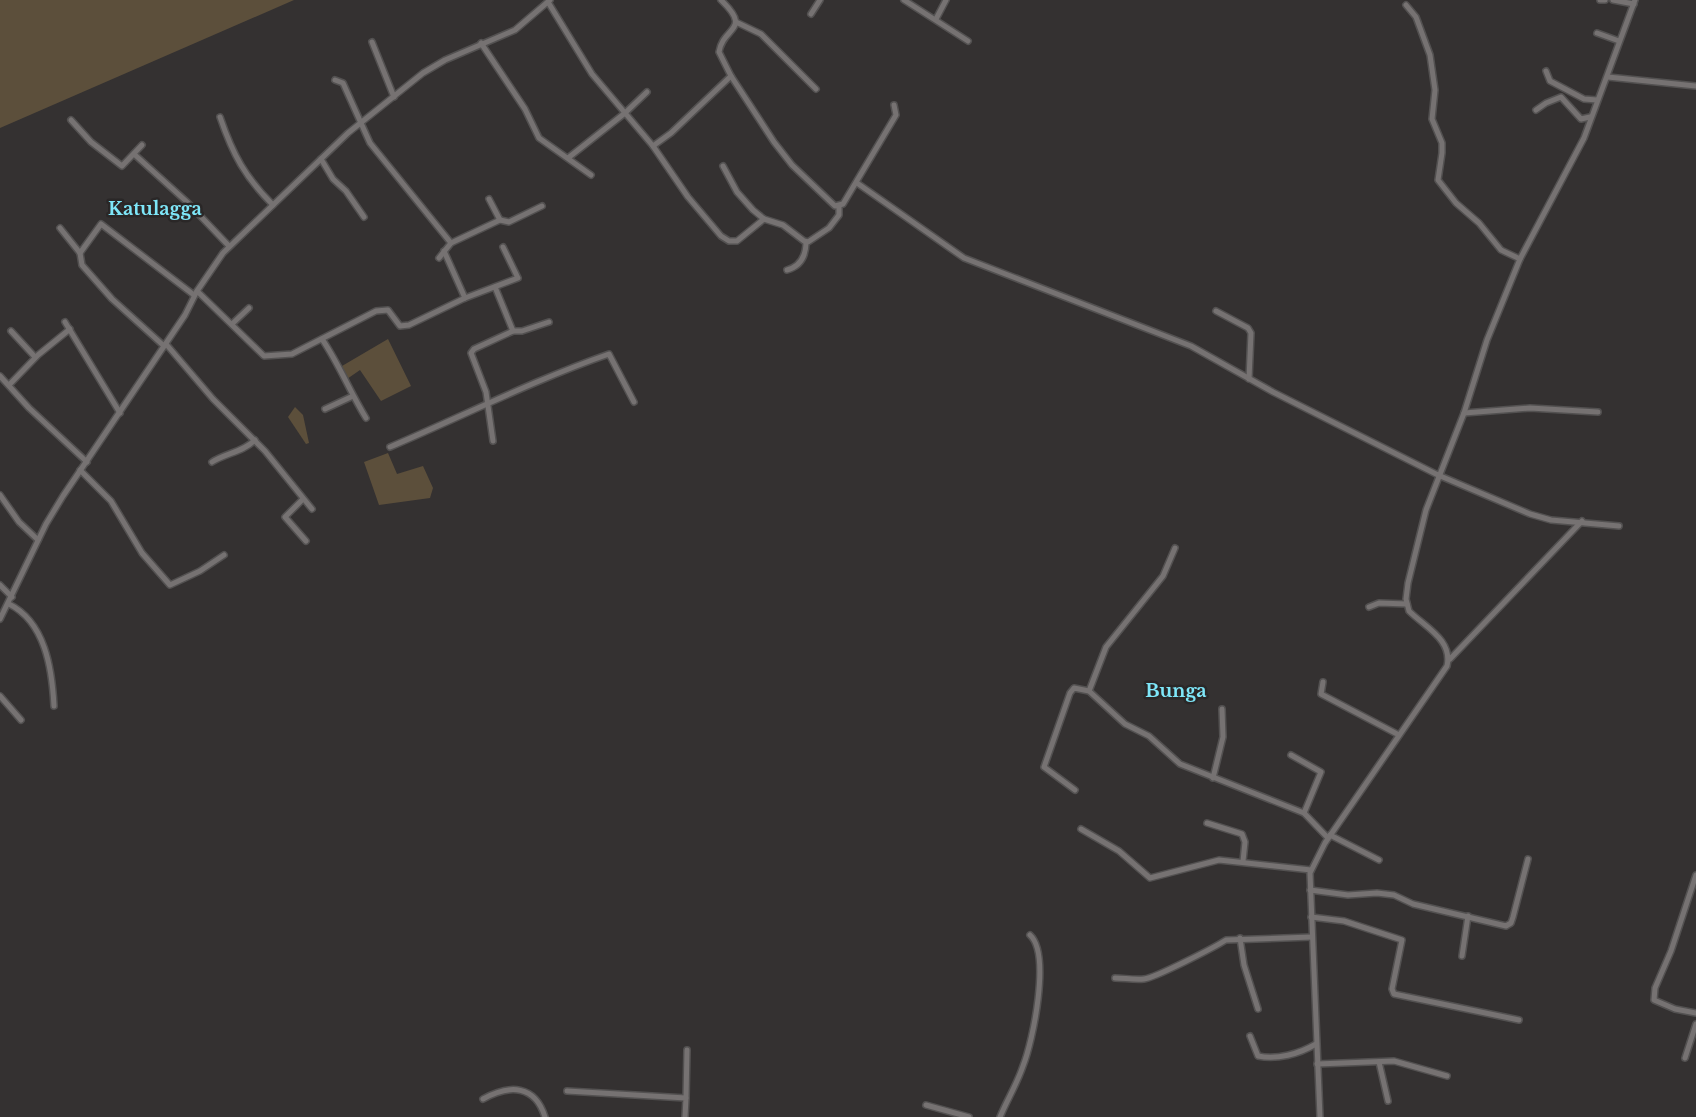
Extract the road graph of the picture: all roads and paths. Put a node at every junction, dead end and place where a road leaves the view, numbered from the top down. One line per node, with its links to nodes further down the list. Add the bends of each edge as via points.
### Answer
1 (721, 0): 13 (street)
2 (820, 0): 11 (street)
3 (904, 0): 12 (street)
4 (945, 0): 12 (street)
5 (1600, 0): 6 (street)
6 (1605, 0)
7 (1613, 0): 9 (street)
8 (549, 1): 18 (street, via 515,30); 30 (street, via 592,74)
9 (1634, 2): 15 (street)
10 (1406, 5): 58 (street, via 1416,17 1430,55 1435,90 1432,119 1442,143 1438,180 1501,250)
11 (811, 14)
12 (936, 19): 16 (street)
13 (736, 22): 20 (street, via 719,52); 24 (street, via 761,34)
14 (1597, 33): 15 (street)
15 (1619, 40): 21 (street)
16 (968, 41)
17 (372, 42): 26 (street)
18 (481, 43): 26 (street, via 445,60); 38 (street, via 540,138)
19 (1546, 71): 27 (street, via 1554,84 1584,99)
20 (731, 76): 36 (street); 46 (street, via 792,165)
21 (1608, 76): 23 (street); 27 (street)
22 (335, 80): 34 (street, via 343,83)
23 (1696, 86)
24 (816, 89)
25 (647, 92): 30 (street)
26 (394, 97): 34 (street)
27 (1597, 100): 32 (street)
28 (894, 105): 42 (street, via 896,115)
29 (1536, 110): 32 (street, via 1561,98 1581,119)
30 (625, 113): 36 (street); 38 (street)
31 (220, 117): 44 (street, via 232,152 249,182)
32 (1590, 117): 58 (street, via 1572,164)
33 (71, 120): 37 (street, via 91,142 122,165)
34 (362, 123): 39 (street); 52 (street, via 370,143)
35 (142, 145): 37 (street)
36 (653, 146): 48 (street, via 721,236 737,241)
37 (134, 154): 53 (street)
38 (568, 158): 41 (street)
39 (321, 159): 44 (street); 47 (street)
40 (723, 166): 48 (street, via 737,192)
41 (591, 175)
42 (857, 183): 46 (street); 75 (street, via 964,258 1170,337)
43 (489, 199): 49 (street)
44 (273, 205): 53 (street)
45 (542, 206): 49 (street, via 509,222)
46 (839, 207): 51 (street, via 839,215 829,228)
47 (364, 217)
48 (764, 219): 51 (street, via 783,225)
49 (500, 220): 52 (street)
50 (60, 228): 56 (street)
51 (806, 242): 59 (street, via 805,256)
52 (451, 243): 55 (street)
53 (229, 246): 61 (street)
54 (503, 247): 60 (street, via 518,279)
55 (444, 251): 57 (street); 62 (street)
56 (80, 253): 61 (street, via 101,224); 72 (street, via 82,265 112,299)
57 (440, 258)
58 (1520, 260): 83 (street, via 1486,340)
59 (787, 270)
60 (495, 287): 62 (street); 69 (street)
61 (195, 293): 67 (street); 72 (street)
62 (465, 298): 71 (street, via 400,326 388,310 376,311)
63 (249, 308): 67 (street)
64 (1216, 311): 75 (street, via 1251,333)
65 (65, 322): 68 (street)
66 (549, 322): 69 (street)
67 (232, 324): 71 (street, via 264,356 292,354)
68 (70, 329): 73 (street); 82 (street)
69 (513, 330): 79 (street, via 471,353)
70 (12, 331): 73 (street)
71 (322, 339): 77 (street)
72 (165, 345): 82 (street); 85 (street)
73 (36, 357): 76 (street)
74 (0, 376): 76 (street)
75 (1249, 379): 91 (street)
76 (9, 385): 88 (street)
77 (353, 396): 80 (street); 84 (street)
78 (634, 402): 79 (street, via 609,354 558,372)
79 (489, 405): 86 (street); 87 (street)
80 (325, 409)
81 (1598, 412): 83 (street, via 1530,408)
82 (120, 413): 88 (street)
83 (1464, 413): 91 (street)
84 (366, 418)
85 (255, 440): 89 (street, via 247,448); 93 (street)
86 (493, 441)
87 (390, 447)
88 (87, 462): 90 (street)
89 (212, 462)
90 (80, 470): 97 (street); 100 (street, via 111,501 142,553 170,585)
91 (1438, 475): 95 (street, via 1530,514 1551,520); 104 (street, via 1408,583)
92 (0, 495): 97 (street)
93 (303, 499): 94 (street); 98 (street, via 285,517)
94 (312, 509)
95 (1582, 521): 96 (street); 107 (street)
96 (1619, 526)
97 (38, 540): 102 (street)
98 (306, 541)
99 (1175, 548): 109 (street, via 1163,576 1106,647)
100 (224, 555)
101 (0, 585): 102 (street)
102 (12, 597): 103 (street)
103 (9, 604): 106 (street); 111 (street, via 28,616 41,636)
104 (1407, 604): 105 (street, via 1379,603); 107 (street, via 1443,643)
105 (1369, 607)
106 (1, 614)
107 (1448, 660): 114 (street, via 1444,672)
108 (1323, 682): 114 (street, via 1321,694)
109 (1089, 691): 116 (street, via 1125,724 1149,736 1180,764); 117 (street, via 1071,689 1044,768)
110 (0, 696): 113 (street)
111 (54, 706)
112 (1222, 709): 116 (street, via 1223,737)
113 (21, 720)
114 (1399, 735): 121 (street)
115 (1291, 755): 118 (street, via 1321,775)
116 (1213, 778): 118 (street)
117 (1075, 790)
118 (1304, 813): 121 (street)
119 (1208, 823): 124 (street, via 1242,834)
120 (1081, 829): 124 (street, via 1119,851 1150,878 1209,861)
121 (1329, 837): 123 (street); 125 (street)
122 (1528, 859): 128 (street, via 1511,924)
123 (1379, 860)
124 (1242, 861): 125 (street)
125 (1311, 870): 127 (street)
126 (1696, 875): 136 (street, via 1654,1000)
127 (1310, 890): 128 (street, via 1394,895 1413,904); 129 (street)
128 (1468, 916): 133 (street)
129 (1311, 917): 131 (street); 137 (street, via 1328,917 1402,940 1394,994)
130 (1030, 935): 154 (street, via 1041,959 1030,1044)
131 (1312, 937): 132 (street); 140 (street)
132 (1240, 938): 134 (street, via 1226,940 1146,979); 135 (street)
133 (1462, 956)
134 (1114, 978)
135 (1258, 1009)
136 (1696, 1013)
137 (1519, 1020)
138 (1696, 1024): 142 (street)
139 (1250, 1036): 140 (street, via 1258,1056 1263,1057 1284,1056)
140 (1316, 1044): 144 (street)
141 (687, 1050): 147 (street)
142 (1685, 1059)
143 (1379, 1062): 144 (street); 145 (street, via 1394,1061); 149 (street)
144 (1317, 1064): 155 (street)
145 (1447, 1076)
146 (567, 1091): 147 (street)
147 (686, 1098): 152 (street)
148 (483, 1099): 151 (street, via 502,1091 531,1093 538,1099)
149 (1388, 1101)
150 (926, 1105): 153 (street)
151 (545, 1117)
152 (685, 1117)
153 (969, 1117)
154 (1000, 1117)
155 (1320, 1117)

